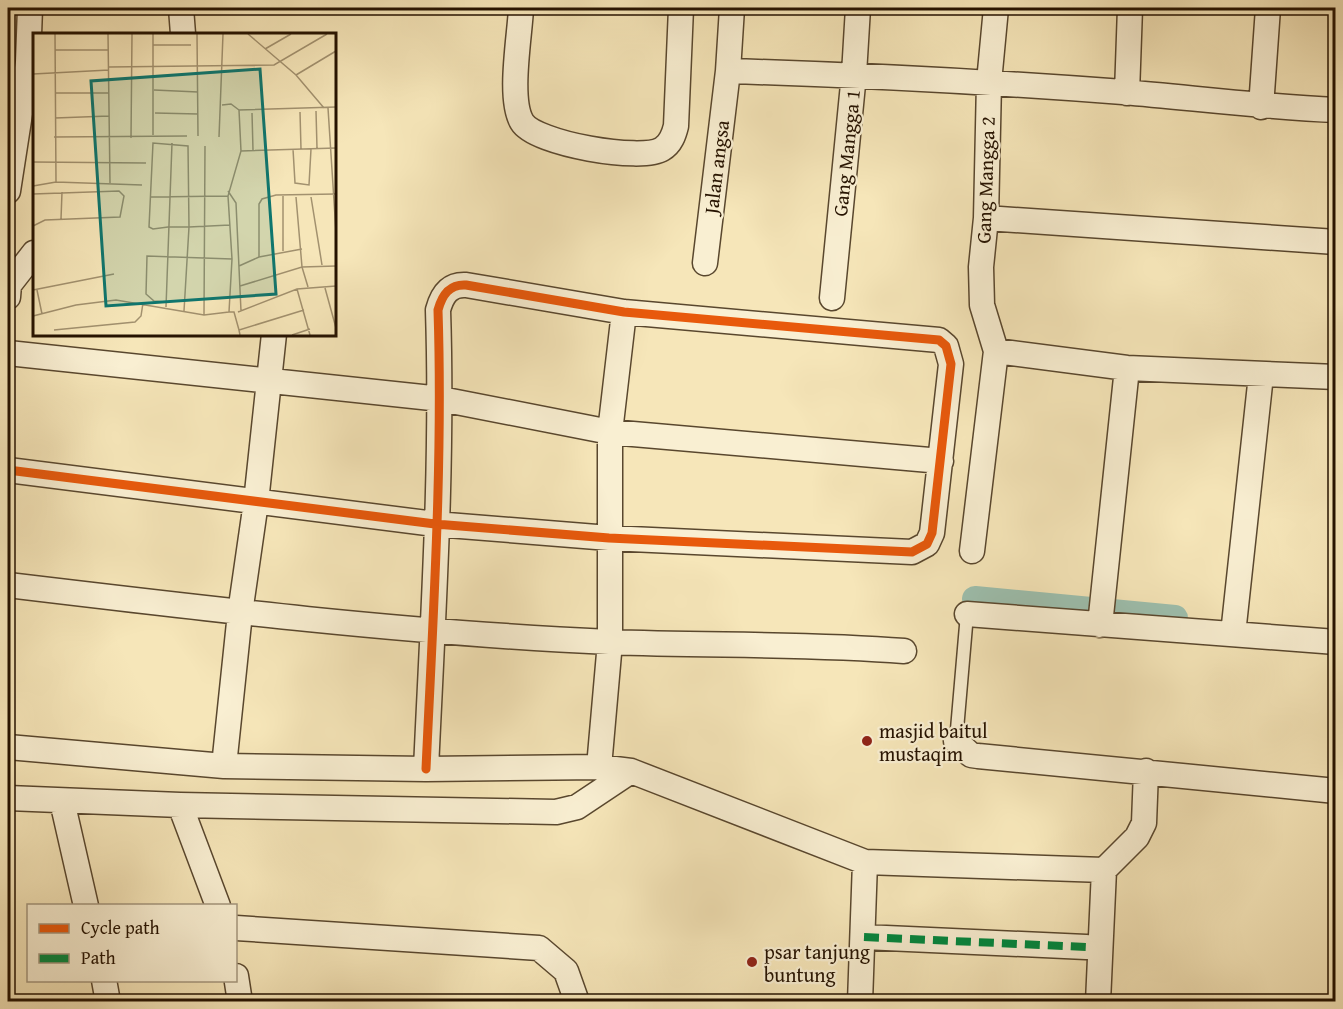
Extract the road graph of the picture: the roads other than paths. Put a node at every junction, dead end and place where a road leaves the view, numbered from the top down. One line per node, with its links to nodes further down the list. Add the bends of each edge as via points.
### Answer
1 (30, 8): 17 (street, via 27,62)
2 (181, 8): 10 (street)
3 (521, 8): 4 (street, via 516,88 523,124 536,135 580,148 644,153 662,149 673,138)
4 (681, 8)
5 (732, 8): 11 (street, Jalan angsa)
6 (858, 8): 12 (street, Gang Mangga 1)
7 (996, 8): 13 (street, Gang Mangga 2)
8 (1130, 8): 14 (street)
9 (1268, 8): 15 (street)
10 (183, 33)
11 (728, 71): 12 (street); 21 (street, Jalan angsa)
12 (854, 74): 13 (street); 23 (street, Gang Mangga 1)
13 (989, 82): 14 (street); 18 (street, Gang Mangga 2)
14 (1127, 93): 15 (street)
15 (1261, 107): 16 (street)
16 (1335, 110)
17 (8, 191)
18 (986, 218): 19 (street); 26 (street, Gang Mangga 2, via 982,305)
19 (1335, 242)
20 (33, 254): 22 (street, via 9,285)
21 (705, 263)
22 (8, 297)
23 (832, 298)
24 (624, 312): 32 (street, via 458,285 442,296 438,310); 33 (street); 34 (street, via 939,340 946,346 951,364)
25 (274, 336): 31 (street)
26 (996, 351): 28 (street); 39 (street)
27 (8, 353): 31 (street)
28 (1127, 368): 29 (street); 43 (street)
29 (1261, 375): 30 (street); 44 (street)
30 (1335, 377)
31 (268, 382): 32 (street); 36 (street)
32 (441, 399): 33 (street); 37 (street)
33 (610, 432): 34 (street); 38 (street)
34 (941, 460): 38 (street, via 932,533 927,544 912,552)
35 (8, 470): 36 (street)
36 (256, 502): 37 (street); 41 (street)
37 (435, 524): 38 (street); 45 (street)
38 (609, 538): 46 (street)
39 (972, 551)
40 (8, 585): 41 (street)
41 (240, 613): 45 (street); 51 (street)
42 (967, 614): 43 (street); 49 (lane)
43 (1101, 619): 44 (street)
44 (1233, 629): 47 (street)
45 (432, 630): 46 (street); 53 (street)
46 (610, 642): 48 (street, via 829,645); 52 (street)
47 (1335, 642)
48 (904, 651)
49 (956, 741): 55 (street, via 971,755)
50 (8, 747): 51 (street)
51 (224, 766): 53 (street)
52 (599, 767): 53 (street); 54 (street)
53 (426, 769)
54 (631, 771): 59 (street, via 578,807 556,812); 60 (street)
55 (1146, 771): 56 (street); 61 (street, via 1144,823 1137,837)
56 (1335, 791)
57 (8, 798): 58 (street)
58 (62, 801): 59 (street); 62 (street)
59 (180, 805): 63 (street)
60 (865, 862): 61 (street); 65 (street)
61 (1104, 870): 73 (street)
62 (86, 904)
63 (217, 904)
64 (237, 928): 71 (street, via 539,948 566,971)
65 (864, 937): 66 (street); 72 (street)
66 (1086, 947)
67 (104, 982): 69 (street)
68 (237, 982): 70 (street)
69 (108, 1002)
70 (240, 1002)
71 (577, 1002)
72 (860, 1002)
73 (1098, 1002)

